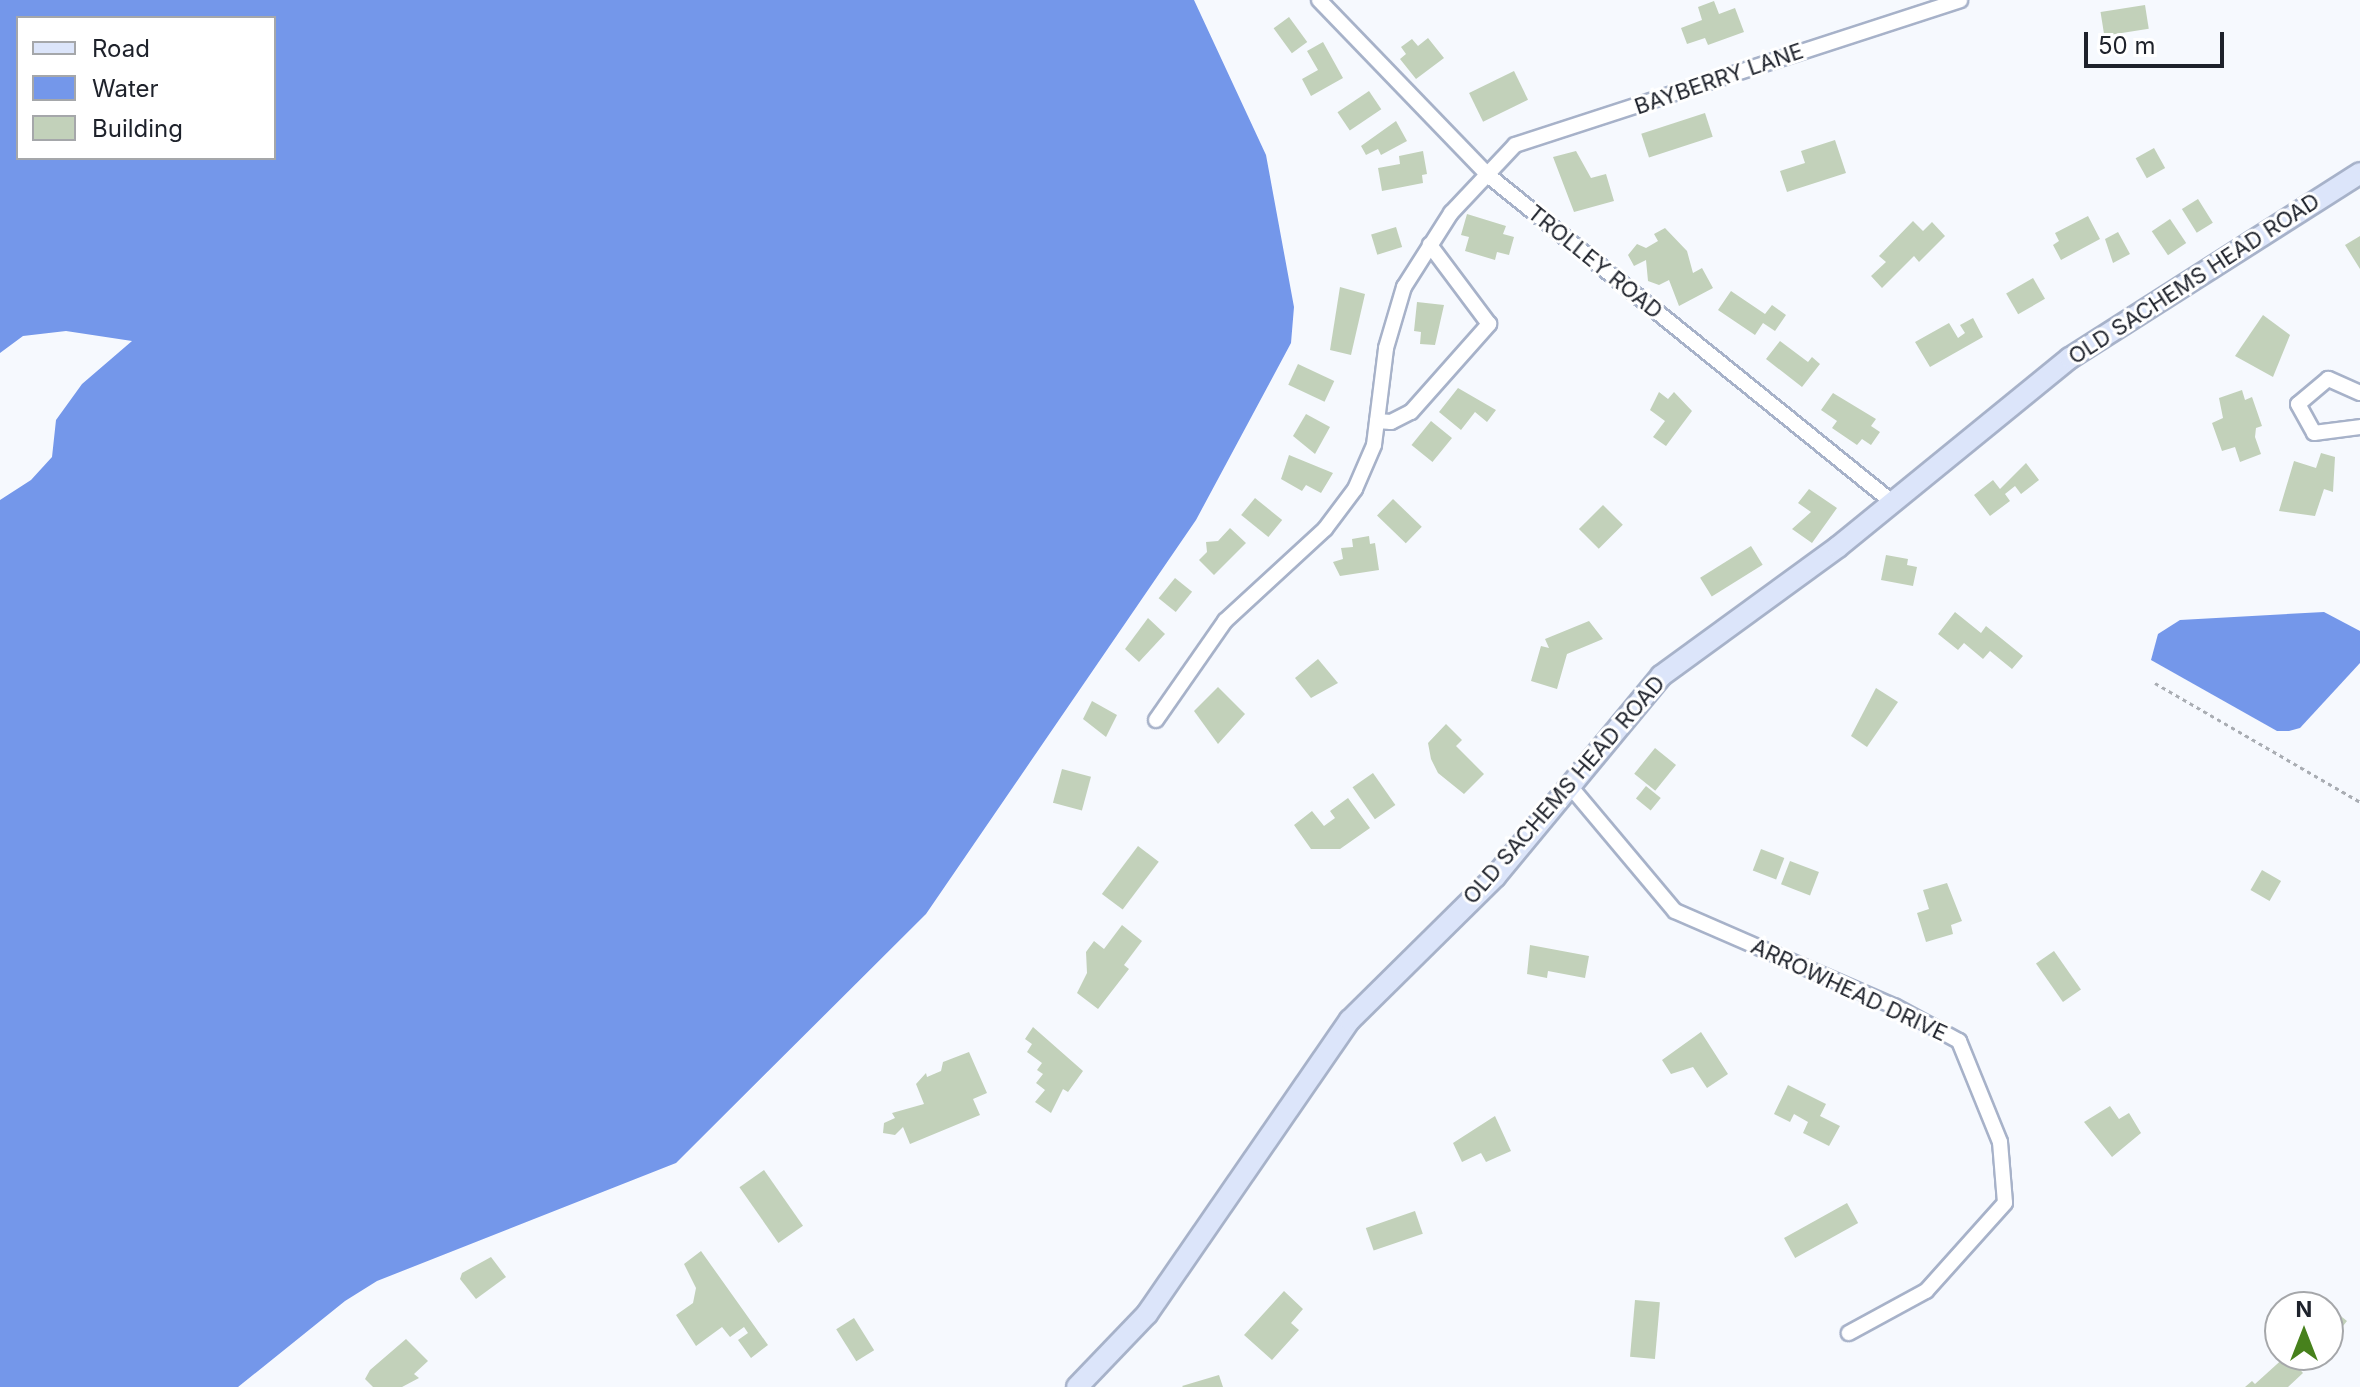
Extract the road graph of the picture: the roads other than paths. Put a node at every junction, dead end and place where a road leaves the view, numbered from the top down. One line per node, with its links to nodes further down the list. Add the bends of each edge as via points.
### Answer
1 (1319, 0): 4 (street, TROLLEY ROAD)
2 (1960, 0): 4 (street, BAYBERRY LANE, via 1515,145)
3 (2360, 173): 9 (street, OLD SACHEMS HEAD ROAD, via 2107,331)
4 (1489, 176): 5 (street, BAYBERRY LANE, via 1457,205); 9 (street, TROLLEY ROAD)
5 (1430, 245): 7 (street, BAYBERRY LANE, via 1396,306); 7 (street, via 1489,324 1411,412 1391,422)
6 (2360, 393): 8 (street, via 2328,379 2298,404 2314,433)
7 (1377, 421): 10 (street, BAYBERRY LANE, via 1366,467 1341,510 1257,596 1225,621)
8 (2360, 427)
9 (1892, 502): 11 (street, OLD SACHEMS HEAD ROAD, via 1795,579 1683,655 1636,702)
10 (1156, 720)
11 (1570, 786): 12 (street, ARROWHEAD DRIVE, via 1675,911 1894,1006 1959,1041 2000,1142 2005,1203 1926,1291); 13 (street, OLD SACHEMS HEAD ROAD, via 1495,877 1350,1020 1147,1314)
12 (1849, 1333)
13 (1081, 1386)

